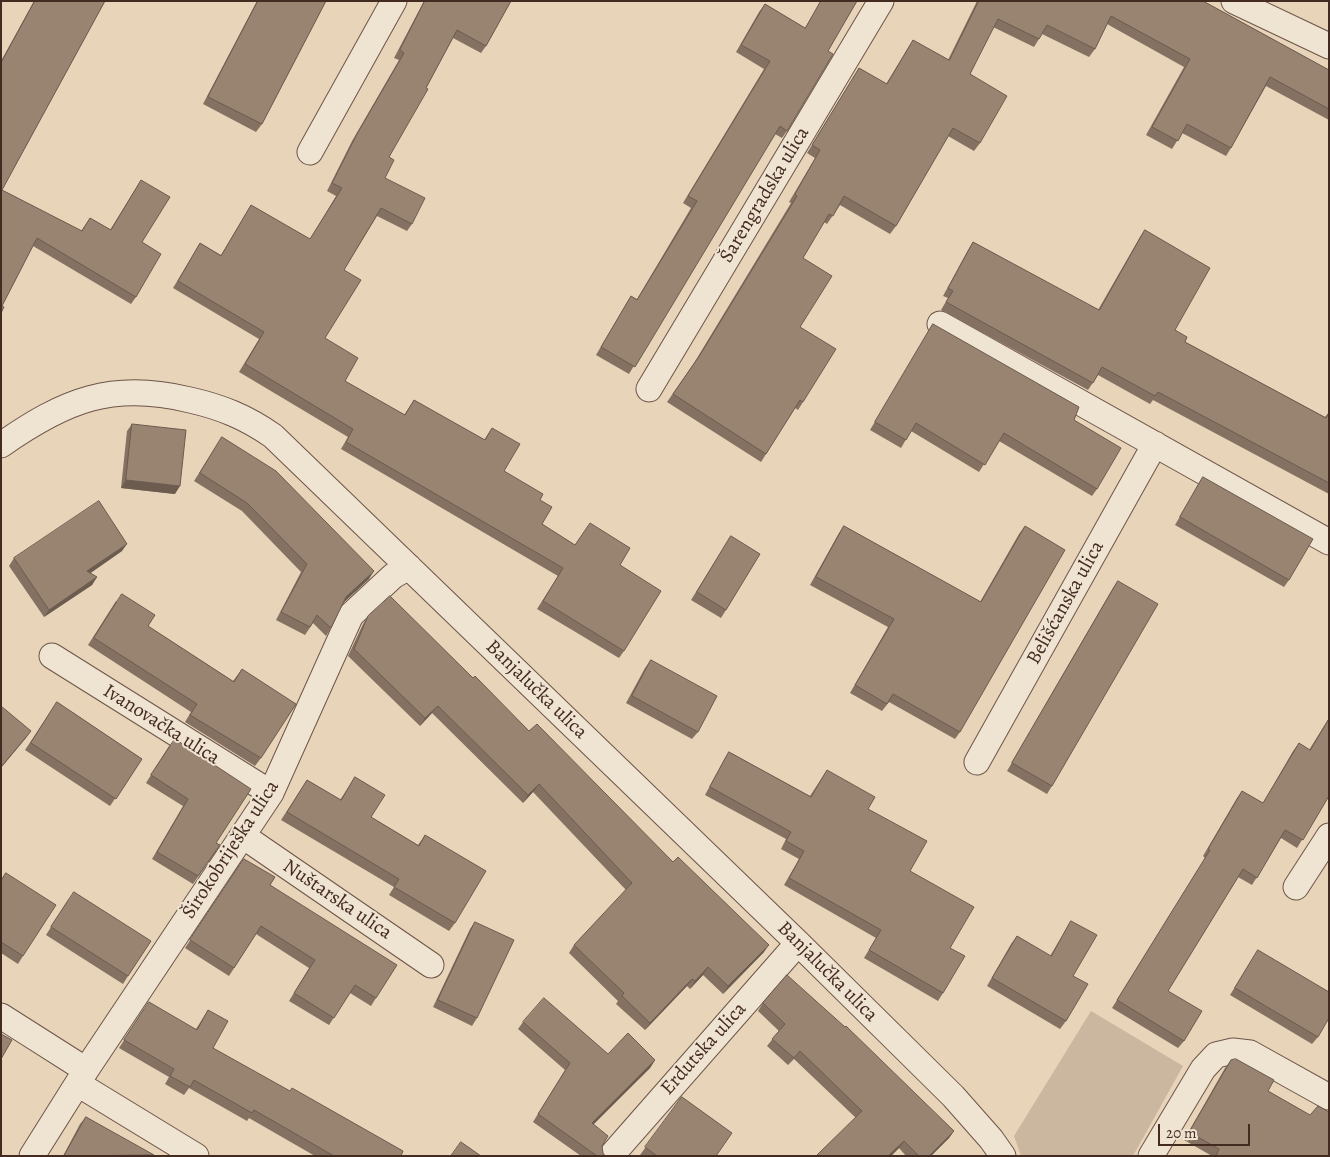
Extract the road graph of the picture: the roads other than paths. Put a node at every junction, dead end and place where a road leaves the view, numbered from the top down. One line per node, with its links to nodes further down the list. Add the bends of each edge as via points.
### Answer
1 (394, 1): 6 (street)
2 (881, 1): 8 (street, Šarengradska ulica)
3 (1234, 1): 4 (street)
4 (1277, 11): 5 (street)
5 (1329, 46)
6 (310, 152)
7 (940, 324): 9 (street)
8 (649, 389)
9 (1155, 444): 11 (street); 14 (street, Belišćanska ulica)
10 (1, 445): 12 (street, Banjalučka ulica, via 61,408 115,392 139,391 219,407 250,420 273,436)
11 (1329, 542)
12 (409, 567): 15 (street, Širokobriješka ulica, via 393,576 351,615); 19 (street, Banjalučka ulica)
13 (52, 656): 15 (street, Ivanovačka ulica)
14 (978, 762)
15 (271, 794): 16 (street, Širokobriješka ulica)
16 (242, 836): 20 (street, Nuštarska ulica); 22 (street, Širokobriješka ulica)
17 (1329, 836): 18 (street)
18 (1296, 887)
19 (798, 943): 26 (street, Erdutska ulica); 27 (street, Banjalučka ulica, via 953,1096)
20 (430, 965)
21 (1, 1016): 22 (street)
22 (82, 1077): 24 (street, Širokobriješka ulica); 25 (street)
23 (1329, 1097): 28 (street, via 1250,1054 1233,1050 1216,1055 1203,1069)
24 (32, 1156)
25 (196, 1156)
26 (611, 1156)
27 (1003, 1156)
28 (1151, 1156)

